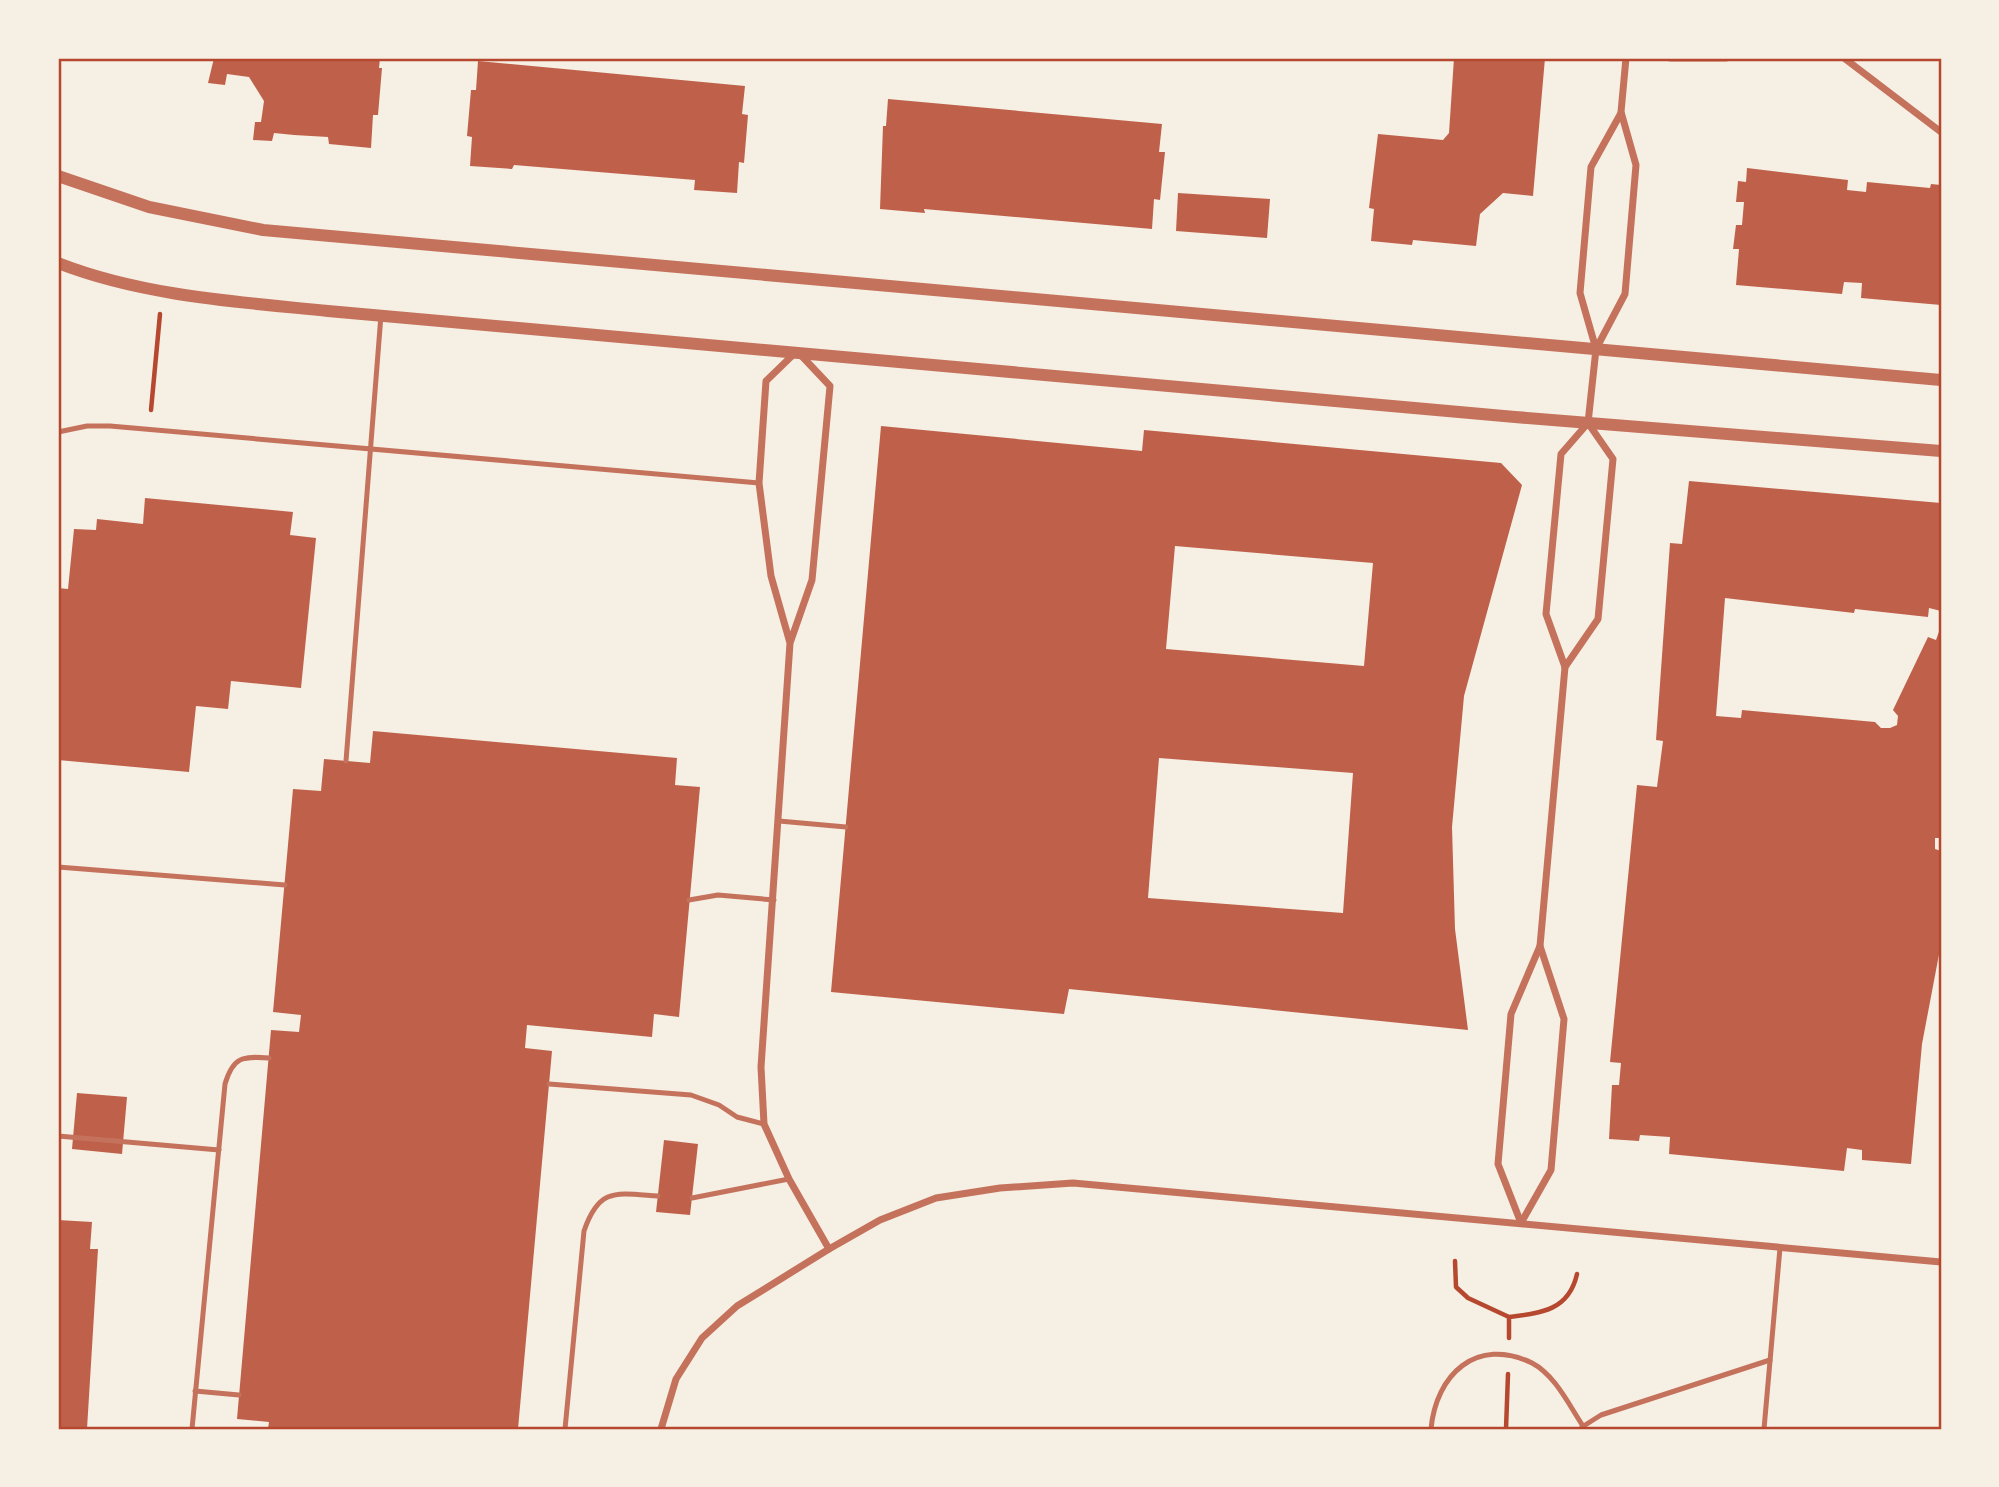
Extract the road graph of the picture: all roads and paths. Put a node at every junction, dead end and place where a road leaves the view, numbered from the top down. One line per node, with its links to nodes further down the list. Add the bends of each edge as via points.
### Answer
1 (1626, 58): 5 (street)
2 (1670, 58): 3 (street)
3 (1726, 58)
4 (1844, 58): 6 (street)
5 (1621, 112): 11 (street, via 1636,165 1625,294); 11 (street, via 1591,167 1580,293)
6 (1941, 132)
7 (58, 176): 11 (street, via 149,207 263,230)
8 (58, 263): 9 (street)
9 (163, 289): 10 (street, via 258,304); 15 (path)
10 (381, 315): 12 (street); 17 (lane)
11 (1596, 349): 13 (street); 14 (street)
12 (797, 351): 14 (street); 19 (street, via 766,381); 20 (street, via 830,386 812,580)
13 (1941, 380)
14 (1588, 423): 18 (street); 21 (street, via 1561,454 1546,614); 21 (street, via 1613,460 1612,473 1598,619)
15 (149, 430): 16 (lane, via 87,426); 17 (lane)
16 (58, 432)
17 (370, 450): 19 (lane); 22 (lane)
18 (1941, 452)
19 (759, 483): 20 (street, via 771,576)
20 (790, 643): 23 (street)
21 (1565, 667): 29 (street)
22 (346, 761)
23 (779, 821): 24 (lane); 28 (street)
24 (846, 827)
25 (58, 867): 26 (lane)
26 (285, 885)
27 (689, 900): 28 (lane, via 718,895)
28 (774, 900): 32 (street, via 761,1067)
29 (1540, 946): 38 (street, via 1511,1014 1498,1164); 38 (street, via 1564,1019 1551,1170)
30 (269, 1058): 34 (lane, via 252,1057 231,1066)
31 (549, 1084): 32 (lane, via 691,1095)
32 (764, 1124): 35 (street)
33 (58, 1136): 34 (lane)
34 (219, 1150): 45 (lane)
35 (789, 1179): 37 (lane); 40 (street)
36 (658, 1196): 49 (lane, via 606,1196 592,1206 584,1231)
37 (692, 1198)
38 (1521, 1223): 39 (street); 40 (street, via 1073,1183 936,1198 880,1220)
39 (1780, 1248): 42 (street); 44 (lane)
40 (829, 1249): 50 (street, via 737,1307 702,1338 676,1379)
41 (1455, 1261): 43 (path, via 1456,1287 1468,1298)
42 (1941, 1262)
43 (1508, 1317)
44 (1770, 1360): 47 (lane, via 1601,1415); 52 (lane)
45 (195, 1391): 46 (lane); 48 (lane)
46 (239, 1395)
47 (1582, 1428): 51 (lane, via 1557,1385 1533,1364 1487,1354 1449,1375 1438,1392)
48 (192, 1429)
49 (565, 1429)
50 (661, 1429)
51 (1431, 1429)
52 (1764, 1429)

